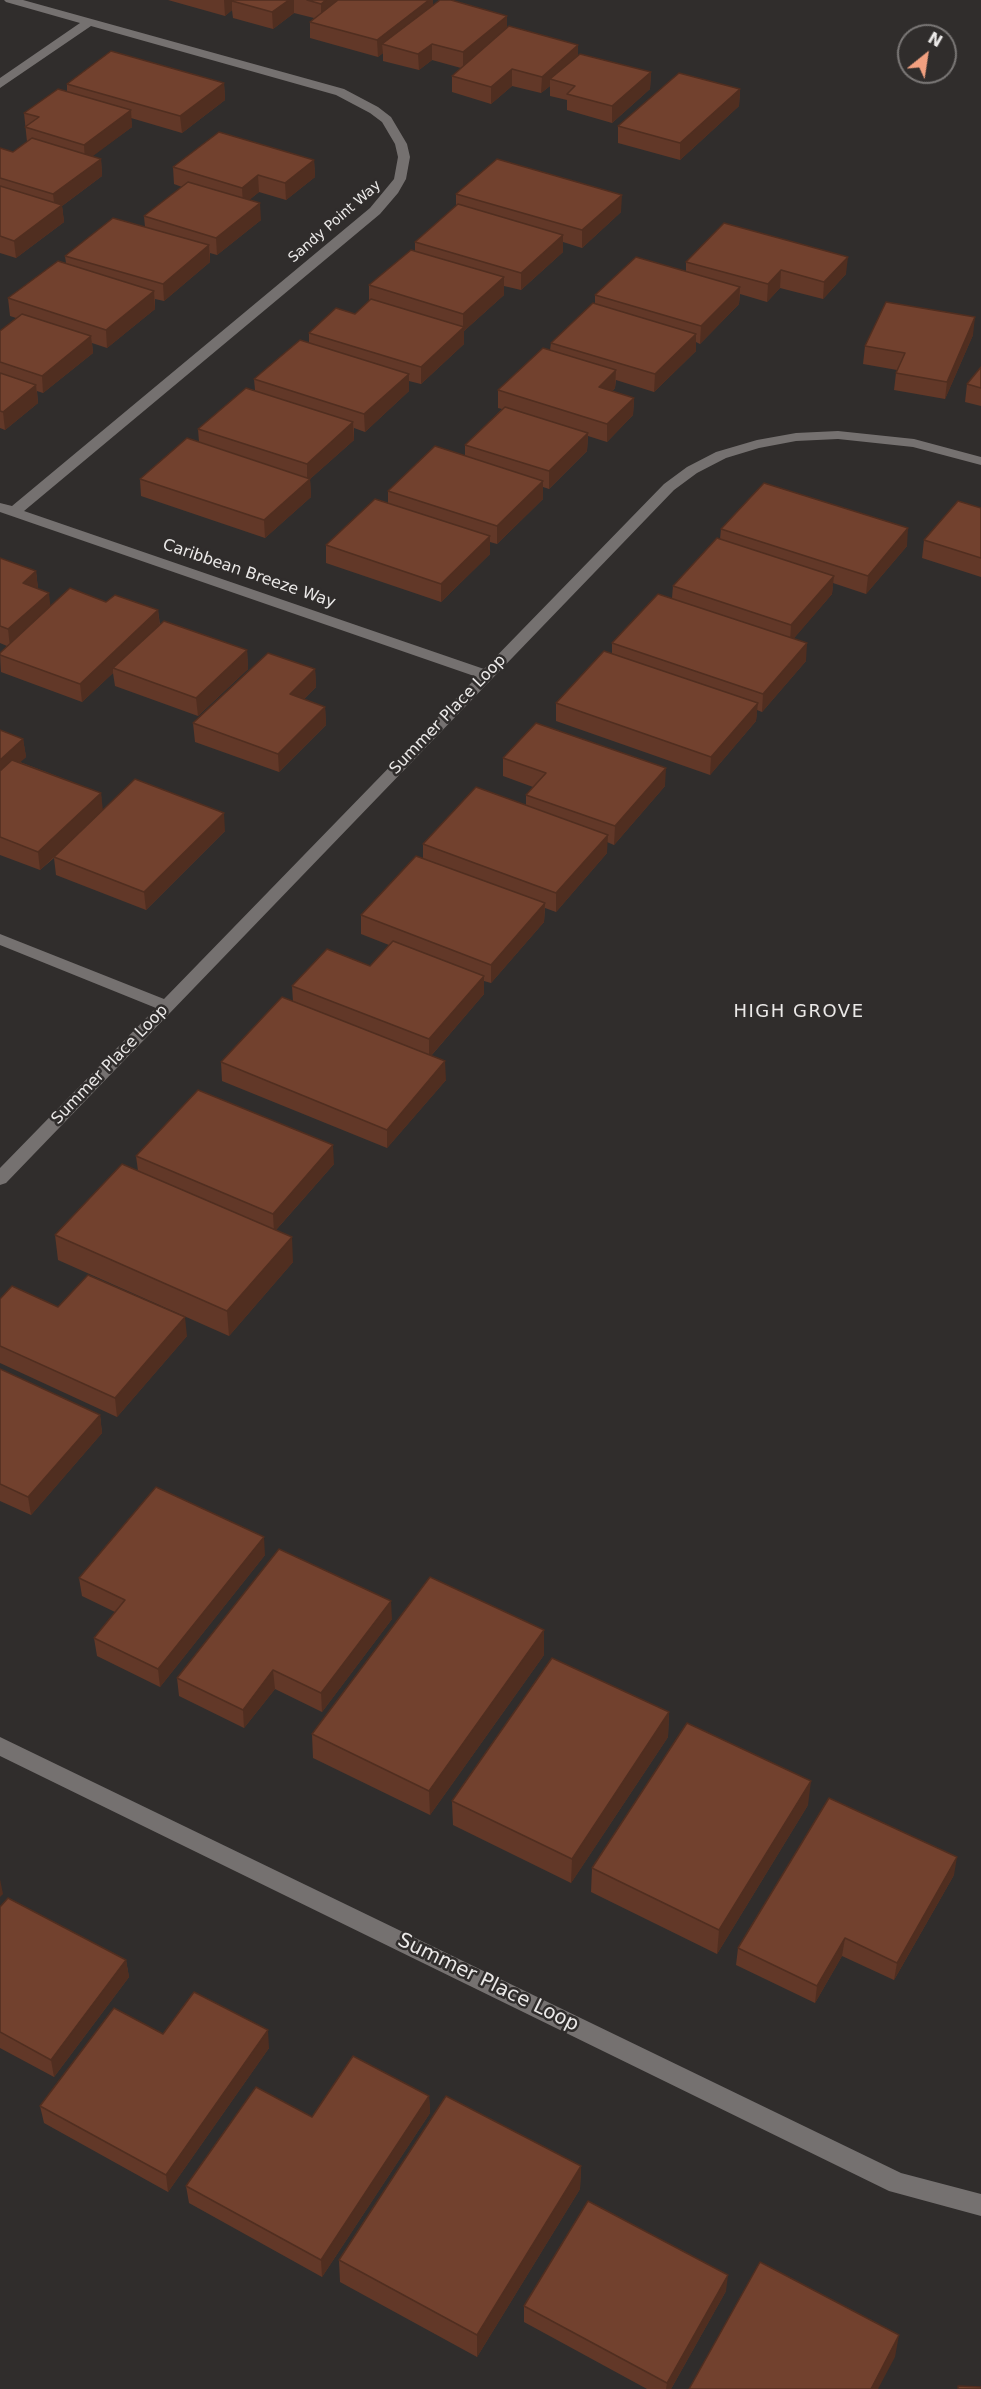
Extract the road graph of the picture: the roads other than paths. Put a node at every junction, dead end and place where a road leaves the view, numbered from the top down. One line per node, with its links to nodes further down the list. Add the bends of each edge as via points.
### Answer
1 (10, 0): 2 (street, Sandy Point Way)
2 (89, 22): 3 (street); 5 (street, Sandy Point Way, via 320,85 359,101 387,120 403,150 404,168 394,190 375,211)
3 (0, 84)
4 (981, 461): 6 (street, Summer Place Loop, via 914,443 838,435 796,437 721,455 669,487)
5 (7, 510): 6 (street, Caribbean Breeze Way)
6 (487, 675): 8 (street, Summer Place Loop)
7 (0, 939): 8 (street)
8 (166, 1006): 9 (street, Summer Place Loop)
9 (0, 1179)
10 (0, 1746): 11 (street, Summer Place Loop, via 897,2183)
11 (981, 2205)

